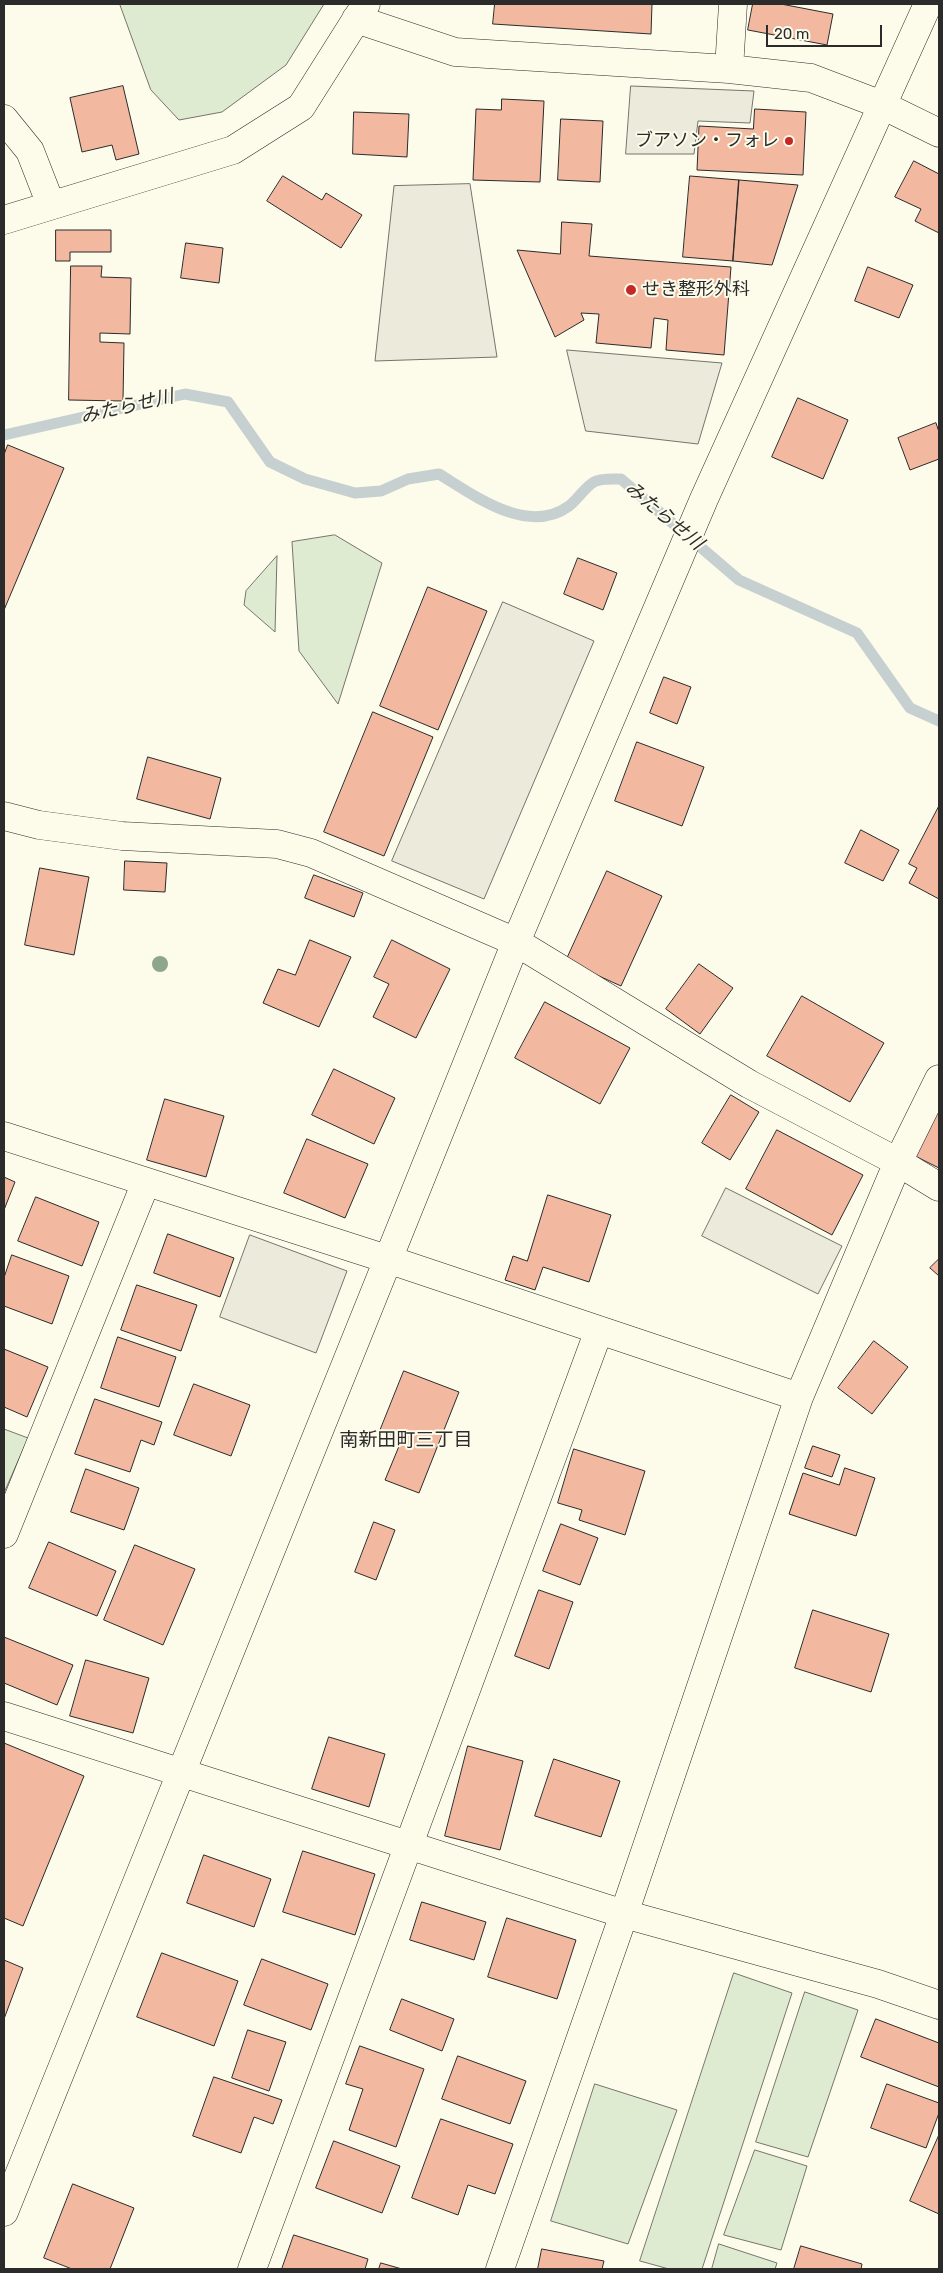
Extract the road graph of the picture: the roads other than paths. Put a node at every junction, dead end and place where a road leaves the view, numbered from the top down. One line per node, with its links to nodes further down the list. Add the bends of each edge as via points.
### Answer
1 (733, 4): 4 (street)
2 (928, 4): 5 (street)
3 (361, 11): 4 (street, via 455,52); 8 (street, via 301,107 233,150)
4 (729, 69): 5 (street, via 811,78)
5 (882, 105): 7 (street); 11 (street, via 704,499)
6 (4, 119): 8 (street, via 30,151)
7 (939, 133)
8 (51, 205): 9 (street)
9 (4, 220)
10 (4, 816): 11 (street, via 39,825 122,836 277,844 311,854)
11 (516, 942): 14 (street, via 749,1084); 17 (street)
12 (939, 1079): 14 (street)
13 (4, 1136): 15 (street)
14 (898, 1162): 16 (street); 19 (street)
15 (146, 1182): 17 (street); 20 (street)
16 (939, 1187)
17 (388, 1259): 18 (street); 22 (street)
18 (599, 1330): 19 (street); 23 (street)
19 (799, 1397): 24 (street)
20 (4, 1534)
21 (4, 1716): 22 (street)
22 (180, 1773): 23 (street); 26 (street)
23 (409, 1846): 24 (street); 27 (street)
24 (624, 1914): 25 (street, via 878,1984); 28 (street)
25 (939, 2005)
26 (4, 2212)
27 (252, 2269)
28 (500, 2269)

